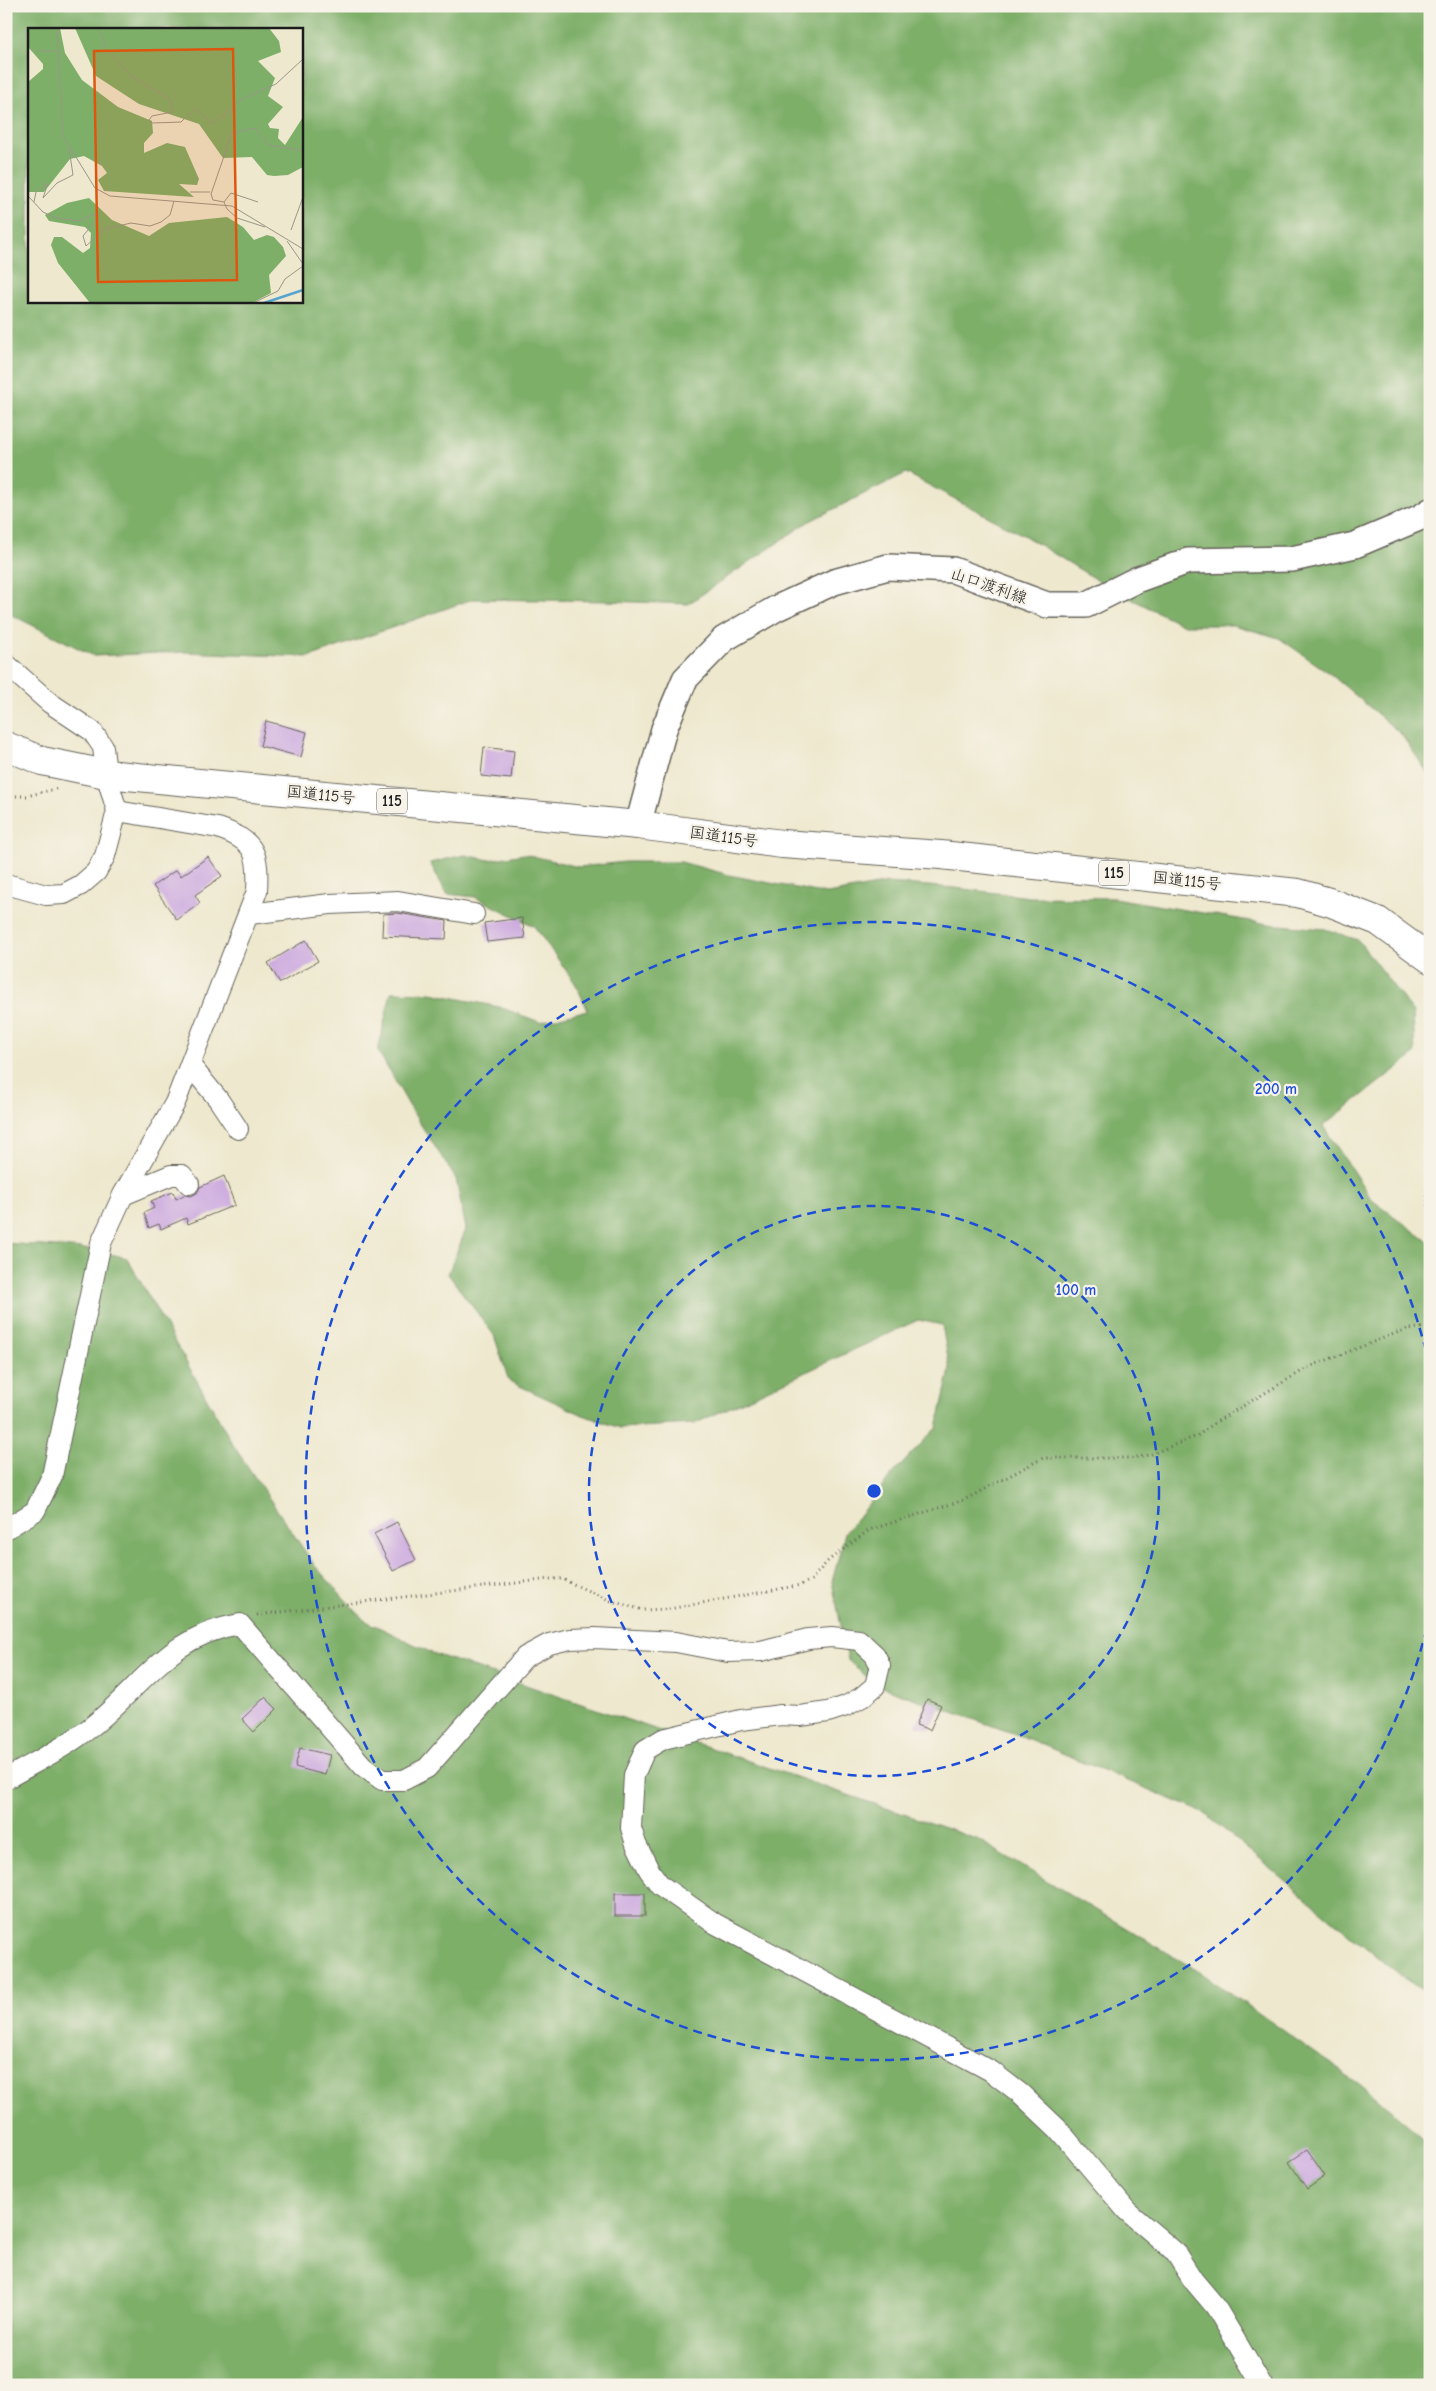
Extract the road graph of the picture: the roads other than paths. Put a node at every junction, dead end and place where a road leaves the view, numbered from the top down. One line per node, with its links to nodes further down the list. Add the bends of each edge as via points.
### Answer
1 (1430, 511): 6 (main road, 山口渡利線, via 1355,545 1292,559 1188,561 1136,580 1086,605 1047,605 953,570 888,567 834,582 777,608 724,639 685,679 664,730)
2 (6, 664): 4 (street, via 50,703 92,731 103,748)
3 (6, 746): 4 (highway, 国道115号 / 115, via 42,761)
4 (106, 774): 5 (street); 6 (highway, 国道115号 / 115)
5 (117, 811): 7 (street, via 105,856 96,872 81,885 64,894 46,895); 8 (street, via 218,828 231,832 248,844 258,858 259,868)
6 (638, 825): 10 (highway, 国道115号 / 115, via 782,844 941,855 1298,894 1378,921)
7 (6, 884)
8 (250, 914): 9 (street, via 330,904 398,901); 11 (street)
9 (474, 914)
10 (1430, 959)
11 (190, 1065): 12 (street); 14 (street, via 176,1103)
12 (238, 1129)
13 (189, 1184): 14 (street, via 182,1175 171,1176)
14 (123, 1195): 15 (street, via 101,1244 52,1476 35,1512)
15 (6, 1529)
16 (6, 1779): 17 (street, via 71,1742 92,1726 169,1653 194,1638 240,1624 363,1766 382,1780 404,1780 428,1768 525,1656 549,1644 570,1639 604,1638 676,1642 728,1652 761,1651 808,1639 832,1637 851,1638 866,1644 880,1665 875,1686 846,1706 800,1716 741,1720 662,1740 645,1750 634,1775 631,1828 649,1870 660,1885 714,1923 991,2071 1021,2094 1058,2129 1127,2211 1175,2252 1215,2306)
17 (1262, 2385)

